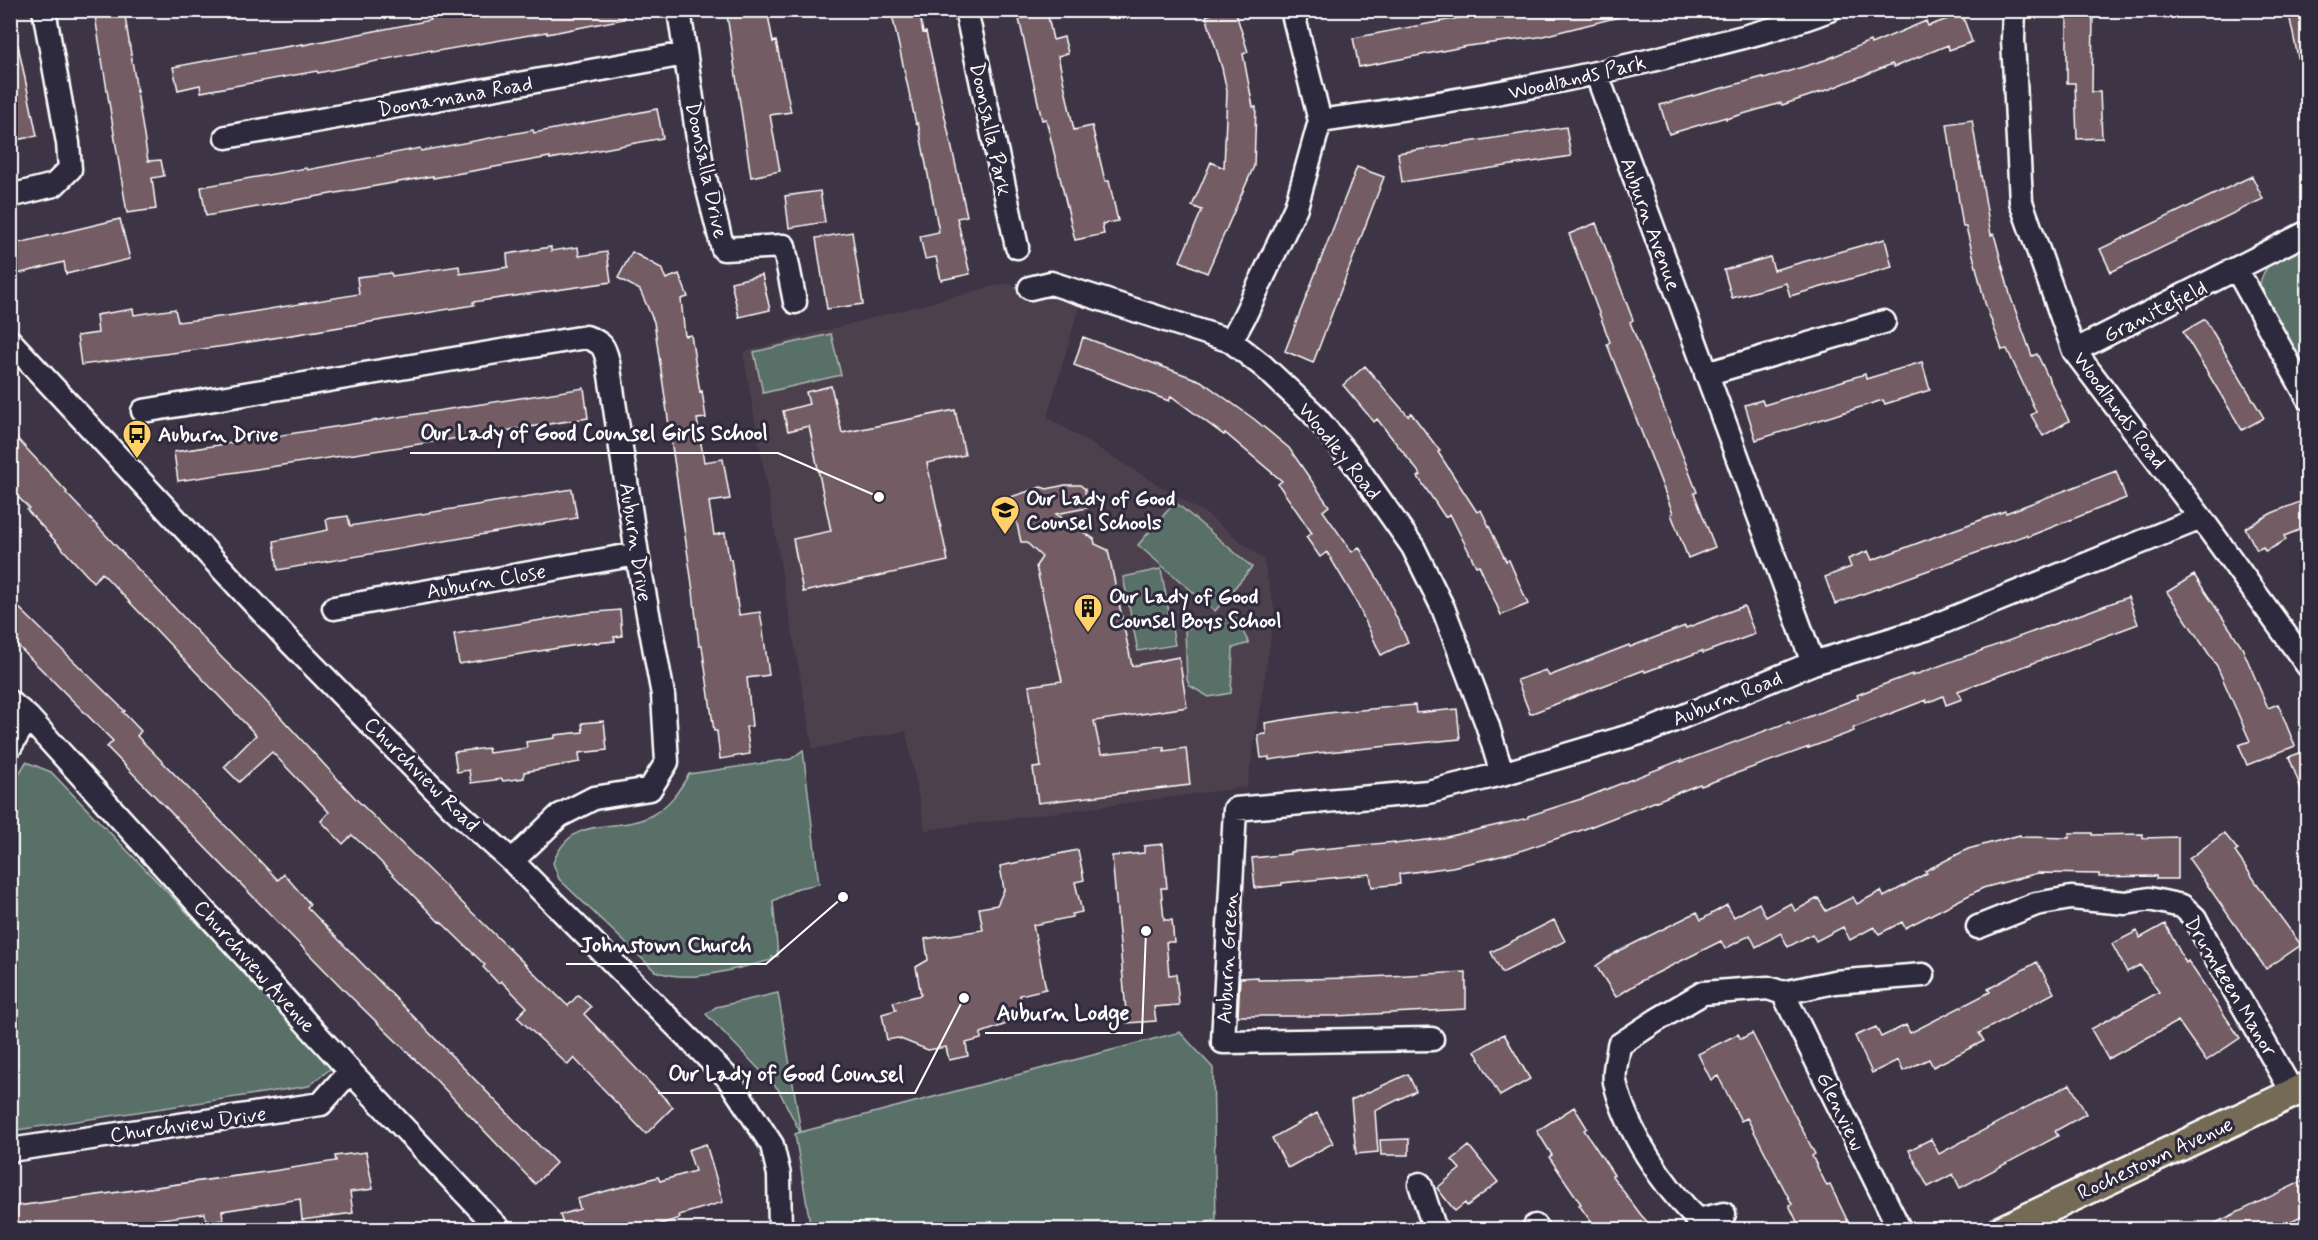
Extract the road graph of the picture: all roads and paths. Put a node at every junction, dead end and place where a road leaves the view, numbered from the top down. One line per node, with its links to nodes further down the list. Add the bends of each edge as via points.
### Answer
1 (44, 10): 11 (street, via 69,143 70,169 54,185)
2 (679, 10): 7 (street, Doonsalla Drive)
3 (966, 10): 13 (street, Doonsalla Park)
4 (1292, 10): 9 (street)
5 (1829, 10): 8 (street, Woodlands Park, via 1795,23)
6 (2014, 10): 20 (street, Woodlands Road, via 2021,202)
7 (685, 54): 10 (street, Doonamana Road); 16 (street, Doonsalla Drive, via 702,166 723,249 784,246)
8 (1597, 75): 9 (street, Woodlands Park, via 1487,97); 21 (street, Auburn Avenue)
9 (1320, 121): 19 (street, via 1296,207)
10 (226, 137)
11 (10, 195)
12 (2307, 232): 14 (street, Granitefield)
13 (1017, 247)
14 (2237, 270): 20 (street, Granitefield); 22 (street)
15 (1030, 288): 19 (street, Woodley Road, via 1051,283)
16 (795, 302)
17 (1884, 322): 21 (street)
18 (10, 341): 34 (street, Churchview Road, via 291,643 453,808)
19 (1231, 341): 32 (street, Woodley Road, via 1312,412 1352,460 1413,548 1443,608)
20 (2074, 351): 24 (street, Woodlands Road)
21 (1706, 374): 27 (street, Auburn Avenue)
22 (2307, 398)
23 (143, 411): 25 (street, Auburn Drive, via 586,337 600,343 605,351)
24 (2201, 518): 27 (street, Auburn Road, via 1926,629); 28 (street, Woodlands Road)
25 (637, 554): 26 (street, Auburn Close); 34 (street, Auburn Drive, via 663,695 666,762 650,789 594,798 559,816)
26 (334, 608)
27 (1813, 663): 32 (street, Auburn Road, via 1650,730)
28 (2307, 666)
29 (10, 702): 30 (street, Churchview Avenue)
30 (28, 717): 31 (street); 39 (street, Churchview Avenue)
31 (10, 747)
32 (1502, 774): 33 (street, Auburn Road, via 1428,792)
33 (1235, 809): 38 (street, Auburn Green, via 1222,1042)
34 (512, 861): 45 (street, Churchview Road, via 728,1078 772,1145 779,1175)
35 (1978, 927): 40 (street, Drumkeen Manor, via 2036,904 2071,898 2126,903 2149,899 2182,906 2195,918)
36 (1923, 975): 37 (street, via 1834,982)
37 (1783, 993): 43 (street, via 1768,988 1703,993 1619,1045 1615,1080 1626,1114 1650,1159 1678,1200 1698,1220); 47 (street, Glenview)
38 (1432, 1039)
39 (350, 1071): 41 (street, Churchview Drive, via 321,1104); 44 (street, Churchview Avenue)
40 (2300, 1089): 48 (main road, Rochestown Avenue)
41 (10, 1150)
42 (1420, 1184): 46 (street)
43 (1724, 1214)
44 (500, 1230)
45 (780, 1230)
46 (1435, 1230)
47 (1900, 1230)
48 (2002, 1230)

